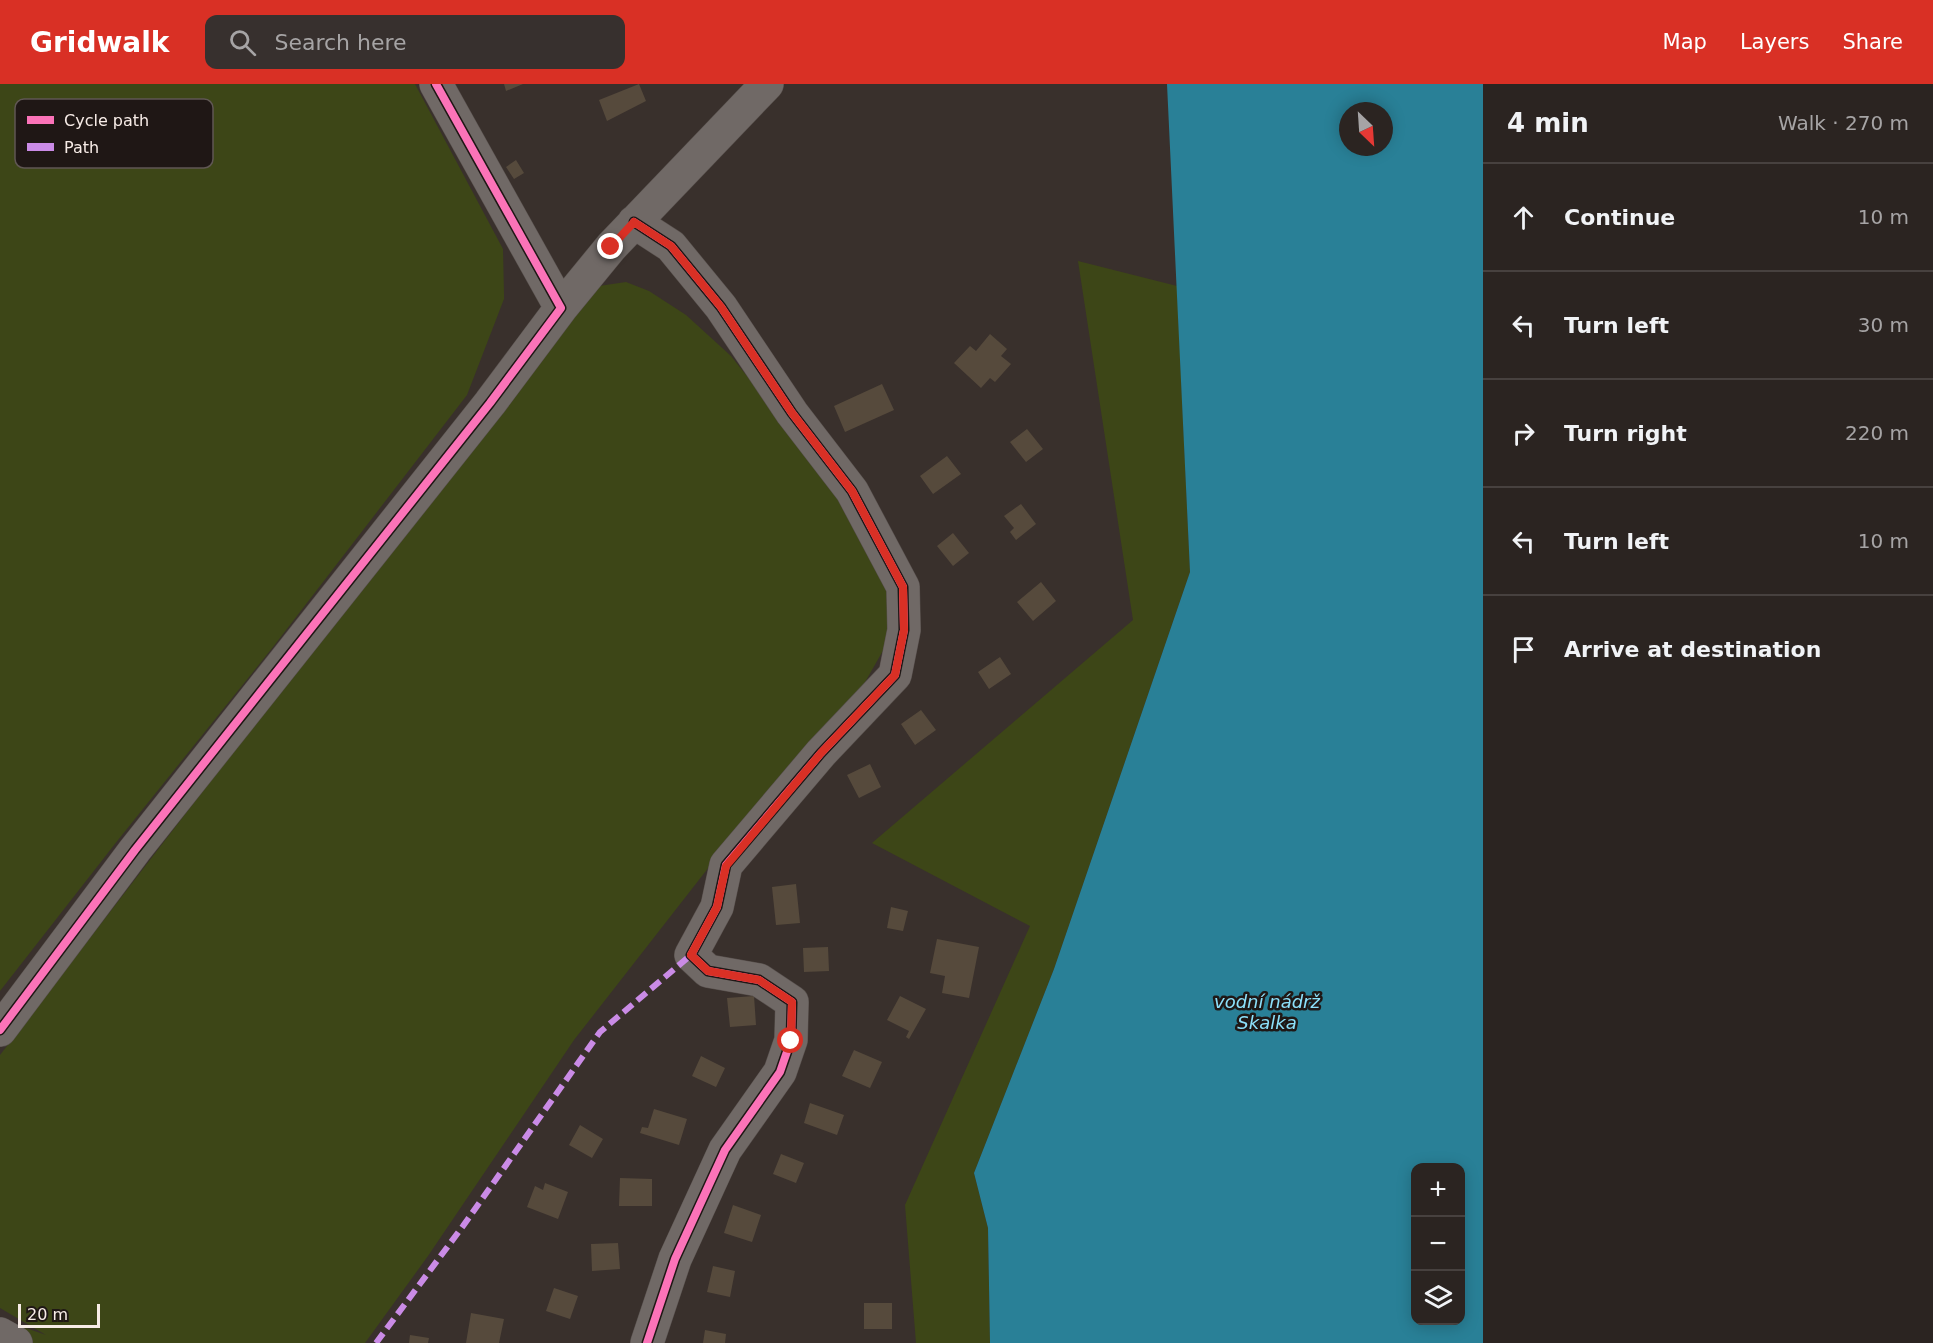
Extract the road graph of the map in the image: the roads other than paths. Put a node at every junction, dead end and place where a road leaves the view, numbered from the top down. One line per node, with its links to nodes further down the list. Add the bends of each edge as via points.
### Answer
1 (436, 84): 4 (street)
2 (767, 84): 3 (street)
3 (634, 222): 4 (street); 8 (street, via 671,246 721,307 792,413 852,491 903,587 904,630 895,675 821,753 726,866 717,907 691,955 708,971 759,980 792,1002 791,1041 780,1072 725,1150 675,1259)
4 (561, 308): 5 (street, via 135,850)
5 (0, 1030)
6 (0, 1334): 7 (street)
7 (16, 1343)
8 (647, 1343)

